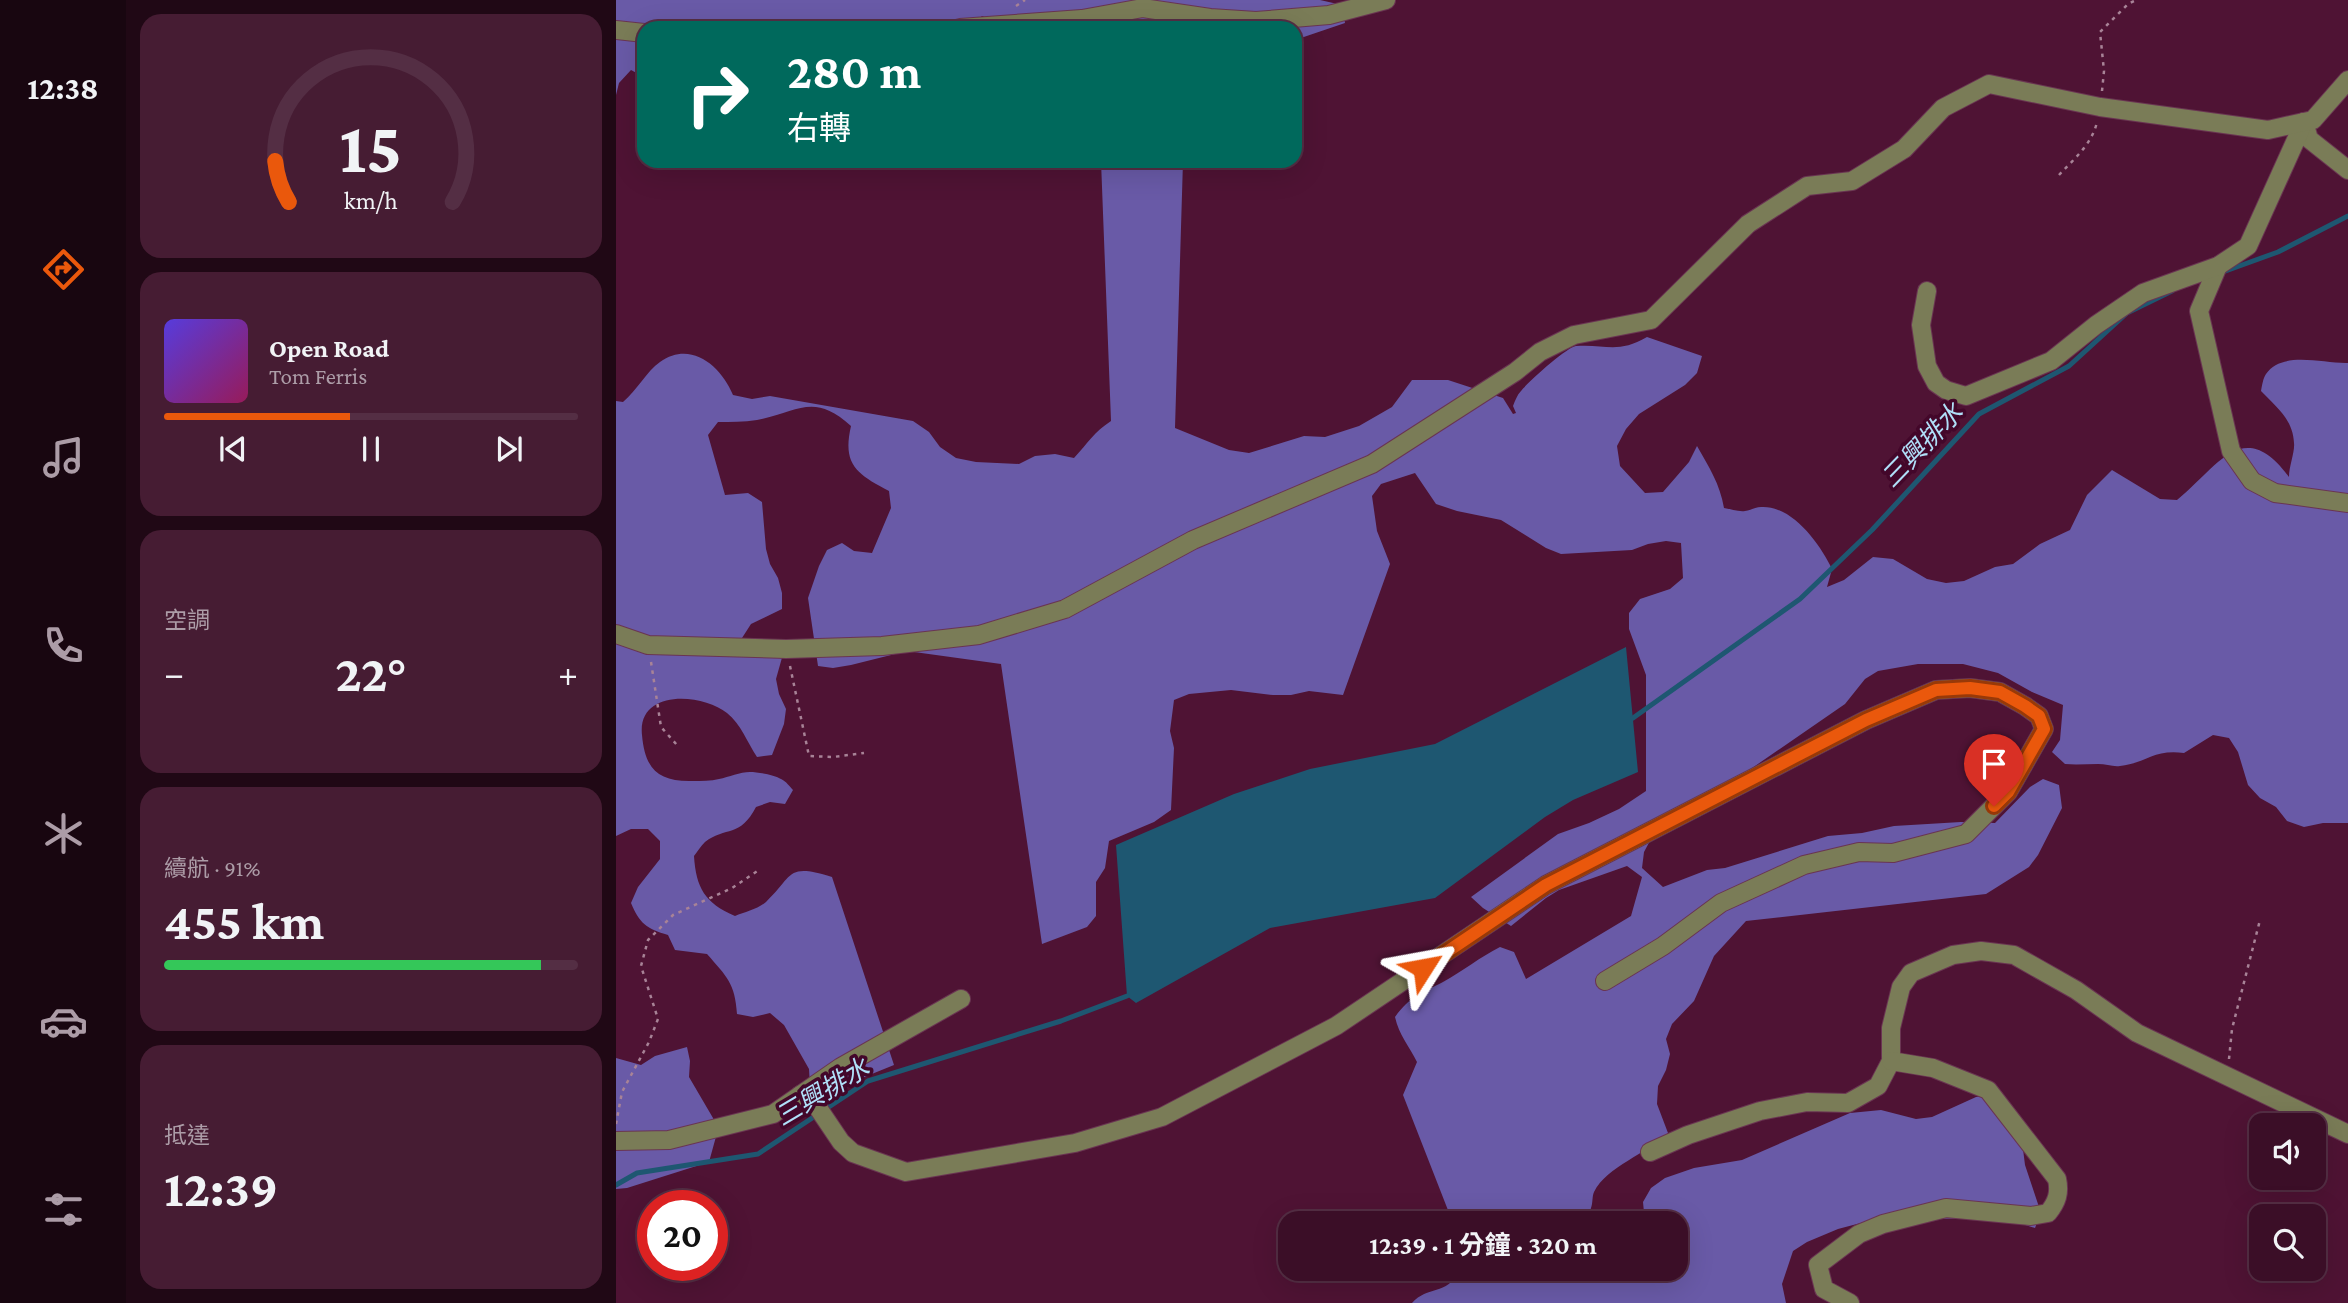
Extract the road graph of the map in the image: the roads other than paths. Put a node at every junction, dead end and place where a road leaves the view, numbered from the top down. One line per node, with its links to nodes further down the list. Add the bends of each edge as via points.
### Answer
1 (1386, 0): 3 (lane, via 1329,15)
2 (1055, 21): 4 (lane, via 1143,8)
3 (1256, 21)
4 (1256, 21)
5 (616, 30): 6 (lane)
6 (637, 32)
7 (2348, 80): 8 (lane, via 2313,120)
8 (2304, 122): 9 (lane, via 2309,139); 10 (lane, via 2248,246); 13 (lane, via 2268,130 2100,107 1989,84 1943,108 1904,149 1852,181 1807,186 1748,224 1651,320 1574,335 1372,464 1193,540 1066,609 979,635 882,646 648,645)
9 (2348, 170)
10 (2218, 266): 11 (lane, via 2143,293 2051,360 1966,396 1936,383 1927,366 1921,325); 12 (lane, via 2199,311 2231,452 2252,481 2275,493)
11 (1927, 291)
12 (2348, 503)
13 (616, 634)
14 (1605, 981): 17 (lane, via 1721,903 1804,864 1859,852 1894,853 1965,834 2008,792 2044,729 2039,716 2000,692 1970,688 1936,690 1866,720 1546,885 1336,1026 1163,1118 1075,1143 906,1172 853,1153 814,1102)
15 (961, 999): 17 (lane)
16 (1891, 1061): 18 (lane, via 1891,1028 1901,987 1911,973 1953,955 1981,951 2014,955 2076,990 2137,1033); 20 (lane, via 1878,1086 1848,1103 1807,1102 1760,1111); 21 (lane, via 1933,1068 1987,1090 2057,1179 2059,1191 2048,1213 2031,1216 1946,1208 1859,1234 1818,1265 1824,1289)
17 (800, 1095): 19 (lane, via 773,1114 669,1140)
18 (2348, 1134)
19 (616, 1142)
20 (1650, 1152)
21 (1850, 1303)

